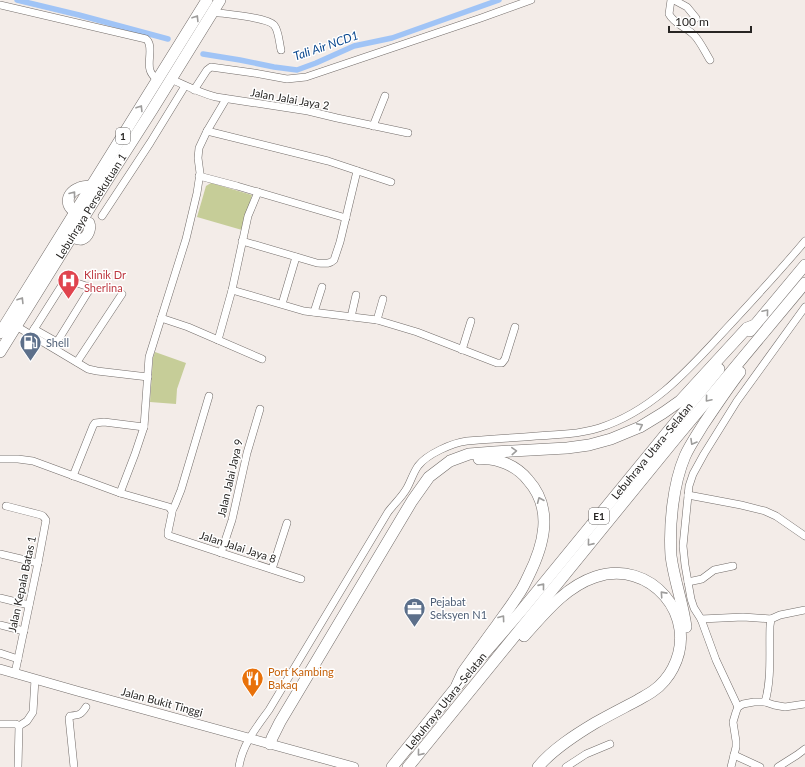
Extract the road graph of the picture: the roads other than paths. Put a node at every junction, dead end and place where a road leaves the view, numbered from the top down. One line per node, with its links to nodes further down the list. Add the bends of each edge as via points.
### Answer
1 (207, 0): 12 (highway, Lebuhraya Persekutuan 1 / 1, one-way to 1)
2 (220, 0): 7 (highway, Lebuhraya Persekutuan 1 / 1)
3 (531, 0): 14 (street, via 306,78 287,79 211,67)
4 (671, 0): 10 (street, via 670,16 695,35)
5 (674, 0): 8 (street, via 687,7)
6 (0, 5): 12 (street, via 146,39 150,44 150,70)
7 (212, 12): 9 (street, via 273,24 277,30); 11 (highway, Lebuhraya Persekutuan 1 / 1)
8 (696, 18)
9 (281, 50)
10 (710, 60)
11 (171, 79): 13 (street, Jalan Jalai Jaya 2); 24 (highway, Lebuhraya Persekutuan 1 / 1)
12 (157, 80): 24 (highway, Lebuhraya Persekutuan 1 / 1, one-way to 12, via 70,207 70,196 80,187 92,186)
13 (185, 86): 14 (street, Jalan Jalai Jaya 2); 25 (street)
14 (194, 90): 16 (street, Jalan Jalai Jaya 2)
15 (385, 96): 17 (street)
16 (226, 99): 17 (street, Jalan Jalai Jaya 2, via 308,111); 18 (street)
17 (373, 126): 19 (street, Jalan Jalai Jaya 2)
18 (207, 131): 20 (street, via 328,161); 21 (street, via 199,148)
19 (408, 133)
20 (357, 171): 22 (street); 26 (street)
21 (199, 176): 23 (street); 41 (street, via 186,239)
22 (391, 182)
23 (258, 192): 26 (street); 27 (street, via 248,216)
24 (78, 216): 45 (highway, Lebuhraya Persekutuan 1 / 1, via 72,237); 48 (highway, Lebuhraya Persekutuan 1 / 1, one-way to 24)
25 (102, 216)
26 (346, 218): 29 (street, via 332,262 317,263)
27 (242, 241): 29 (street); 33 (street)
28 (805, 241): 95 (street, via 687,371 643,408 589,431 462,442 443,449 422,462 415,470 407,488 388,512 269,710)
29 (296, 257): 37 (street)
30 (805, 265): 44 (highway, Lebuhraya Utara–Selatan / E1, one-way to 30)
31 (805, 283): 49 (highway, Lebuhraya Utara–Selatan / E1)
32 (322, 287): 39 (street)
33 (232, 290): 37 (street); 50 (street)
34 (122, 294): 55 (street)
35 (356, 295): 40 (street)
36 (383, 299): 42 (street)
37 (282, 304): 39 (street)
38 (805, 307): 63 (street, via 737,401 704,454 691,478)
39 (314, 312): 40 (street)
40 (351, 317): 42 (street)
41 (161, 318): 50 (street); 56 (street, via 149,357)
42 (377, 320): 52 (street)
43 (471, 321): 52 (street)
44 (755, 325): 87 (highway, Lebuhraya Utara–Selatan / E1, one-way to 44, via 521,611); 97 (highway, one-way to 44, via 272,738 280,722 412,501 429,477 450,461 469,454 567,448 611,439 640,427 680,401 747,328)
45 (16, 326): 47 (street); 53 (highway, Lebuhraya Persekutuan 1 / 1)
46 (515, 327): 52 (street, via 502,363 493,363)
47 (32, 332): 51 (street); 51 (street, via 64,282 68,280 90,288)
48 (0, 333)
49 (759, 339): 94 (highway, Lebuhraya Utara–Selatan / E1, one-way to 94); 107 (highway, one-way to 107, via 755,352 693,441 679,472 672,510 672,556 687,633 686,647 678,673 660,693 597,729 564,751)
50 (218, 340): 54 (street)
51 (56, 345): 55 (street)
52 (462, 350)
53 (0, 352)
54 (262, 359)
55 (77, 362): 56 (street, via 97,371)
56 (148, 377): 59 (street)
57 (209, 396): 65 (street, via 181,490)
58 (260, 409): 68 (street, Jalan Jalai Jaya 9)
59 (144, 427): 61 (street, via 95,423); 62 (street)
60 (0, 459): 61 (street, via 33,461)
61 (73, 476): 62 (street)
62 (120, 493): 65 (street)
63 (688, 495): 67 (street, via 764,511); 74 (street, via 683,546)
64 (6, 506): 70 (street, Jalan Kepala Batas 1, via 45,518)
65 (172, 511): 68 (street, Jalan Jalai Jaya 8, via 168,530 170,536)
66 (287, 523): 72 (street)
67 (805, 536)
68 (221, 553): 72 (street, Jalan Jalai Jaya 8)
69 (0, 554): 70 (street)
70 (38, 563): 76 (street, Jalan Kepala Batas 1)
71 (733, 566): 74 (street, via 714,570 702,579)
72 (272, 569): 73 (street, Jalan Jalai Jaya 8)
73 (301, 579)
74 (688, 582): 78 (street, via 694,608)
75 (0, 598): 76 (street)
76 (29, 605): 81 (street, Jalan Kepala Batas 1)
77 (805, 610): 79 (street)
78 (701, 619): 79 (street); 91 (street, via 716,660)
79 (771, 619): 88 (street, via 769,679)
80 (0, 625): 81 (street)
81 (24, 631): 83 (street, Jalan Kepala Batas 1)
82 (0, 654): 83 (street)
83 (18, 658): 85 (street, Jalan Kepala Batas 1)
84 (0, 669): 85 (main road, Jalan Bukit Tinggi)
85 (15, 673): 86 (main road, Jalan Bukit Tinggi)
86 (35, 679): 93 (street, via 33,712 27,721); 95 (main road, Jalan Bukit Tinggi)
87 (457, 685): 97 (highway, one-way to 97, via 463,672 519,594 534,566 543,540 544,516 534,486 518,470 494,460 470,460 456,464 429,485); 104 (highway, Lebuhraya Utara–Selatan / E1)
88 (764, 702): 89 (street, via 784,707); 91 (street, via 748,703)
89 (805, 704)
90 (86, 707): 101 (street, via 82,713 69,718)
91 (738, 707): 99 (street, via 733,722 736,741)
92 (0, 724): 93 (street)
93 (19, 726): 100 (street)
94 (434, 735): 105 (highway, Lebuhraya Utara–Selatan / E1, one-way to 105); 106 (highway, one-way to 94, via 565,743 654,691 673,668 681,642 678,621 665,595 654,585 632,576 608,574 574,587 537,621 478,690)
95 (249, 738): 97 (main road, Jalan Bukit Tinggi); 102 (street)
96 (610, 744): 108 (street, via 586,754)
97 (274, 745): 103 (main road, Jalan Bukit Tinggi)
98 (805, 749): 111 (street)
99 (734, 755): 109 (street); 110 (street)
100 (18, 767)
101 (74, 767)
102 (239, 767)
103 (354, 767)
104 (392, 767)
105 (408, 767)
106 (538, 767)
107 (548, 767)
108 (566, 767)
109 (731, 767)
110 (760, 767)
111 (778, 767)

